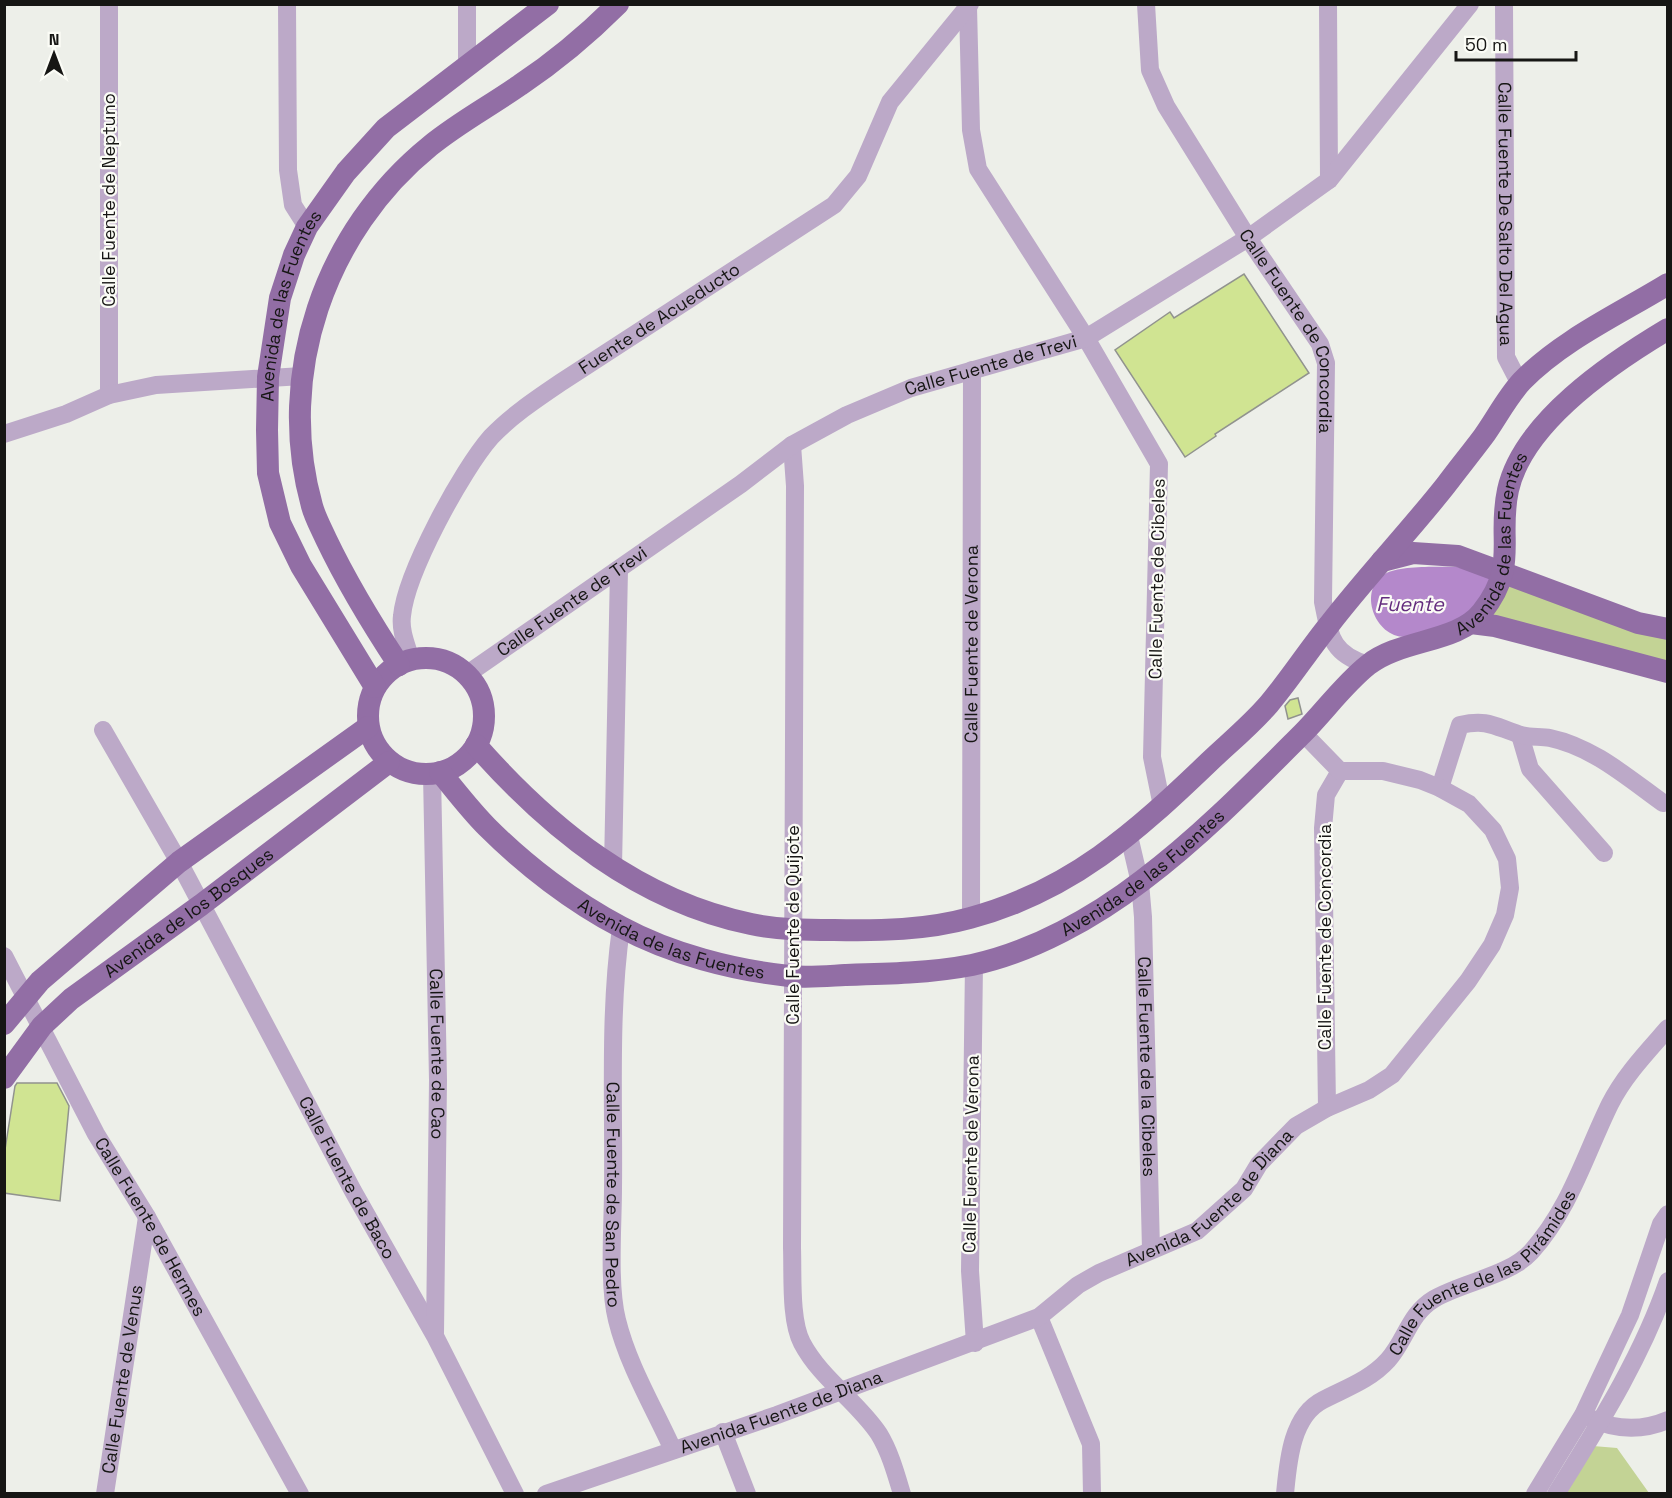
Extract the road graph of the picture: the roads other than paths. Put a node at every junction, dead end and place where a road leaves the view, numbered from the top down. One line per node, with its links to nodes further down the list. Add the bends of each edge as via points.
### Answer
1 (109, 4): 22 (street, Calle Fuente de Neptuno)
2 (287, 4): 13 (street, via 288,170 293,205)
3 (467, 4): 11 (street)
4 (548, 4): 11 (main road, Avenida de las Fuentes)
5 (618, 4): 19 (main road, Avenida de las Fuentes, via 581,41 429,147 382,194 356,225 335,261 319,299)
6 (1146, 4): 14 (street, Calle Fuente de Concordia, via 1150,70 1166,106)
7 (1328, 4): 12 (street)
8 (1470, 4): 12 (street, Calle Fuente de Trevi)
9 (1504, 4): 21 (street, Calle Fuente De Salto Del Agua, via 1506,357)
10 (969, 6): 17 (street, Calle Fuente de Cibeles, via 971,130 978,168); 31 (street, Fuente de Acueducto, via 890,102 858,176 834,205 563,381 490,438 429,537 404,603)
11 (467, 66): 13 (main road, Avenida de las Fuentes, via 386,128 346,172)
12 (1329, 180): 14 (street, Calle Fuente de Trevi)
13 (306, 227): 20 (main road, Avenida de las Fuentes, via 280,298)
14 (1248, 238): 17 (street, Calle Fuente de Trevi); 29 (street, Calle Fuente de Concordia, via 1320,344 1326,363 1322,586)
15 (1668, 284): 21 (main road, Avenida de las Fuentes, via 1572,342)
16 (1668, 329): 27 (main road, Avenida de las Fuentes, via 1592,380 1524,450 1508,487)
17 (1086, 338): 18 (street, Calle Fuente de Trevi); 46 (street, Calle Fuente de Cibeles, via 1159,465 1152,757)
18 (972, 370): 24 (street, Calle Fuente de Trevi, via 911,388 847,415); 53 (street, Calle Fuente de Verona)
19 (302, 376): 20 (street); 31 (main road, Avenida de las Fuentes, via 301,434 312,508 345,578)
20 (268, 377): 22 (street, via 156,385); 35 (main road, Avenida de las Fuentes, via 268,473 280,523 301,566)
21 (1520, 384): 25 (main road, Avenida de las Fuentes, via 1483,437)
22 (109, 395): 23 (street)
23 (4, 434)
24 (792, 445): 26 (street, Calle Fuente de Trevi); 55 (street, Calle Fuente de Quijote)
25 (1382, 561): 27 (main road, via 1413,553 1439,553); 29 (main road, Avenida de las Fuentes)
26 (619, 569): 34 (street, Calle Fuente de Trevi); 50 (street)
27 (1504, 572): 28 (main road, Avenida de las Fuentes, via 1493,596); 30 (main road, via 1638,623)
28 (1471, 623): 32 (main road, Avenida de las Fuentes, via 1408,644); 33 (main road)
29 (1328, 625): 32 (street, Calle Fuente de Concordia, via 1340,652); 46 (main road, Avenida de las Fuentes, via 1268,705)
30 (1668, 629)
31 (405, 663): 34 (main road, via 441,661); 35 (main road, via 385,674)
32 (1368, 665): 38 (main road, Avenida de las Fuentes)
33 (1668, 672)
34 (466, 675): 40 (main road, via 476,687 483,709 482,731)
35 (375, 687): 36 (main road, via 368,706)
36 (368, 727): 41 (main road); 49 (main road, Avenida de los Bosques)
37 (103, 730): 49 (street, Calle Fuente de Baco)
38 (1303, 733): 42 (street); 51 (main road, Avenida de las Fuentes, via 1190,843)
39 (1520, 735): 44 (street, via 1492,723 1460,725); 45 (street, via 1551,738 1593,753); 48 (street, via 1530,769)
40 (476, 745): 43 (main road, via 454,767); 50 (main road, Avenida de las Fuentes, via 515,790 550,822)
41 (389, 762): 43 (main road, via 402,769); 52 (main road, Avenida de los Bosques)
42 (1340, 771): 44 (street, Avenida Fuente de Diana, via 1383,771); 64 (street, Calle Fuente de Concordia, via 1326,795 1323,828)
43 (436, 773): 54 (main road, Avenida de las Fuentes, via 495,834); 70 (street, Calle Fuente de Cao)
44 (1440, 788): 64 (street, Avenida Fuente de Diana, via 1469,804 1493,830 1507,859 1510,888 1505,915 1492,945 1468,981 1392,1075)
45 (1663, 803)
46 (1162, 806): 47 (main road, Avenida de las Fuentes)
47 (1129, 836): 51 (street, Calle Fuente de la Cibeles); 53 (main road, Avenida de las Fuentes, via 1086,868)
48 (1604, 853)
49 (179, 862): 52 (street, Calle Fuente de Baco); 59 (main road, Avenida de los Bosques)
50 (613, 867): 55 (main road, Avenida de las Fuentes, via 659,893 704,911)
51 (1140, 883): 57 (main road, Avenida de las Fuentes, via 1079,923 1020,950); 67 (street, Calle Fuente de la Cibeles)
52 (201, 905): 61 (main road, Avenida de los Bosques, via 71,999); 70 (street, Calle Fuente de Baco)
53 (971, 918): 55 (main road, Avenida de las Fuentes, via 918,927)
54 (621, 928): 58 (main road, Avenida de las Fuentes, via 698,957); 76 (street, Calle Fuente de San Pedro, via 614,1061 612,1262 616,1319)
55 (792, 930): 58 (street, Calle Fuente de Quijote)
56 (4, 956): 59 (street, Calle Fuente de Hermes)
57 (974, 964): 58 (main road, Avenida de las Fuentes, via 912,972); 71 (street, Calle Fuente de Verona, via 970,1271)
58 (792, 977): 72 (street, Calle Fuente de Quijote, via 795,1310 801,1342)
59 (26, 997): 60 (main road, Avenida de los Bosques); 61 (street, Calle Fuente de Hermes)
60 (4, 1024)
61 (42, 1026): 63 (main road, Avenida de los Bosques); 66 (street, Calle Fuente de Hermes, via 96,1134)
62 (1668, 1028): 84 (street, Calle Fuente de las Pirámides, via 1611,1103 1564,1209 1530,1254 1503,1271 1431,1300 1413,1316 1389,1359 1367,1378 1320,1401 1301,1423 1290,1449)
63 (4, 1078)
64 (1327, 1108): 67 (street, Avenida Fuente de Diana, via 1278,1142 1244,1189 1197,1231)
65 (1668, 1214): 73 (street, via 1661,1224)
66 (147, 1217): 77 (street, Calle Fuente de Venus); 78 (street, Calle Fuente de Hermes)
67 (1151, 1250): 69 (street, Avenida Fuente de Diana, via 1078,1285)
68 (1668, 1281): 73 (street, via 1655,1318)
69 (1039, 1317): 71 (street, Avenida Fuente de Diana); 83 (street, via 1091,1444)
70 (435, 1336): 79 (street, Calle Fuente de Baco)
71 (975, 1343): 72 (street, Avenida Fuente de Diana)
72 (838, 1391): 75 (street, Avenida Fuente de Diana); 82 (street, Calle Fuente de Quijote, via 879,1435)
73 (1591, 1418): 74 (street, via 1635,1428); 85 (street); 86 (street)
74 (1668, 1420)
75 (723, 1432): 76 (street, Avenida Fuente de Diana); 81 (street)
76 (673, 1450): 80 (street, Avenida Fuente de Diana)
77 (105, 1494)
78 (300, 1494)
79 (515, 1494)
80 (546, 1494)
81 (747, 1494)
82 (902, 1494)
83 (1092, 1494)
84 (1285, 1494)
85 (1535, 1494)
86 (1556, 1494)

